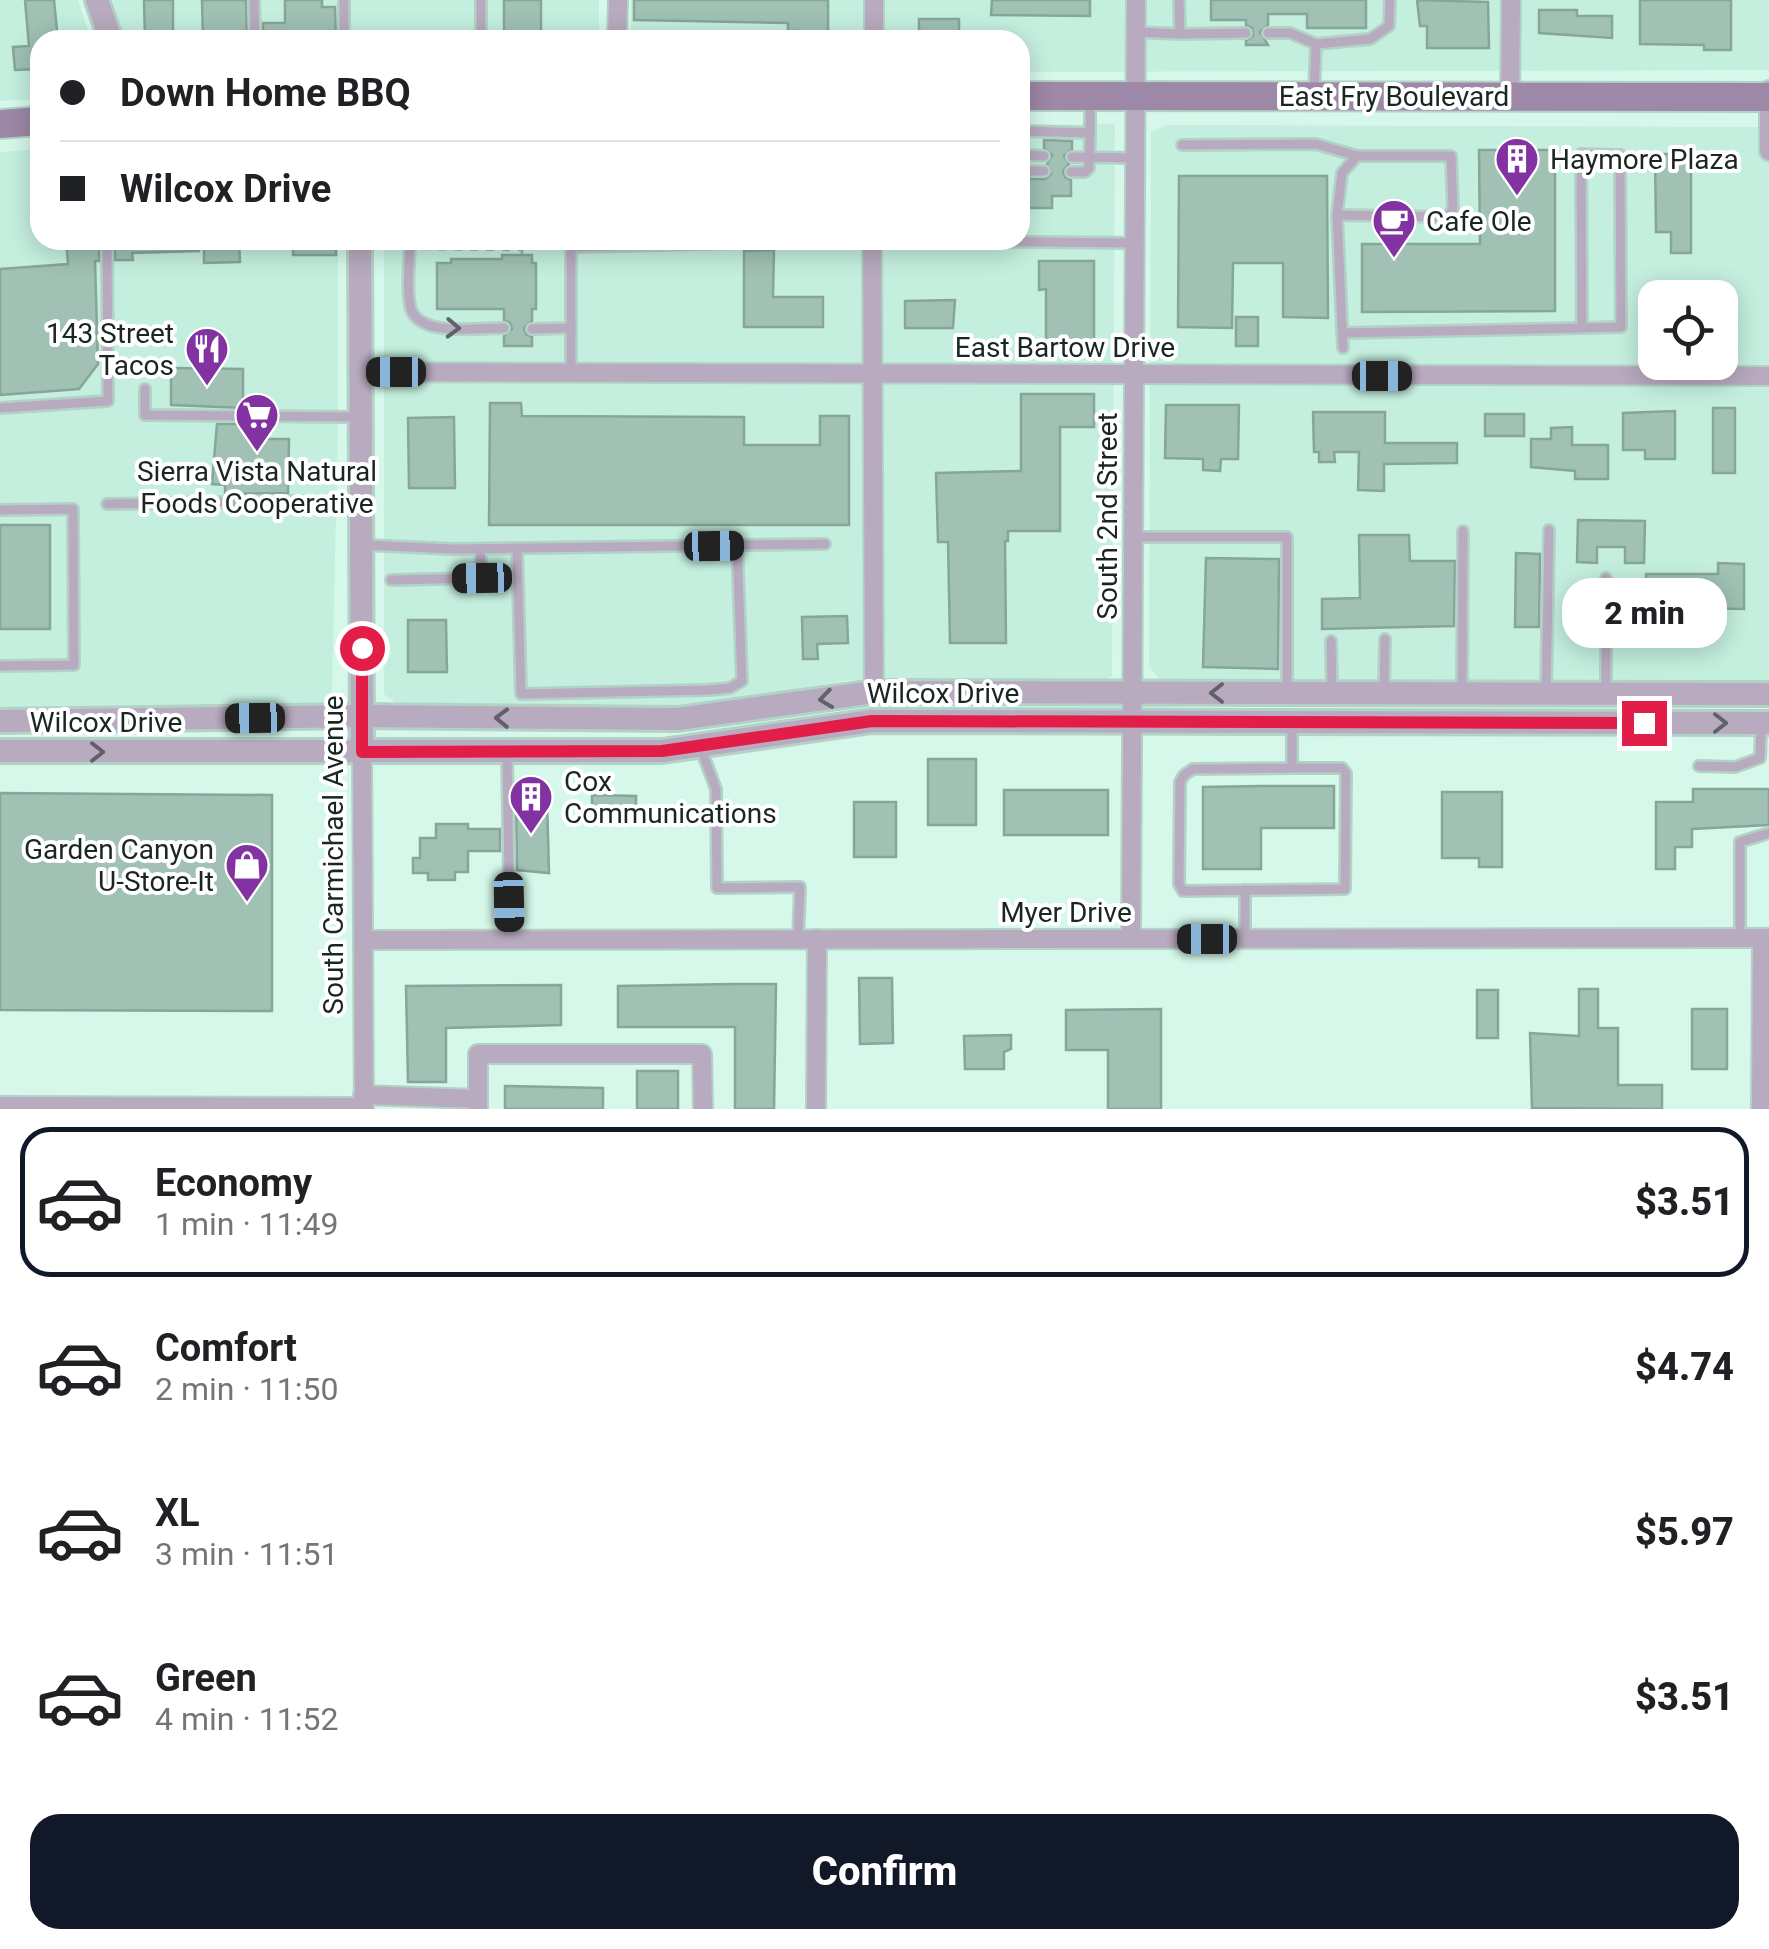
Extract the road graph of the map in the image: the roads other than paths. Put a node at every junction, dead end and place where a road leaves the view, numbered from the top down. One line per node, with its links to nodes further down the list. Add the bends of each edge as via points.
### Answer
1 (97, 0): 11 (street)
2 (254, 0): 12 (lane)
3 (344, 0): 13 (lane)
4 (481, 0): 14 (lane)
5 (618, 0): 15 (street)
6 (874, 0): 16 (street)
7 (1136, 0): 17 (street, South 2nd Street)
8 (1180, 0): 20 (lane)
9 (1390, 0): 21 (lane, via 1389,26 1370,39)
10 (1510, 0): 28 (street)
11 (107, 30)
12 (254, 30)
13 (344, 30)
14 (482, 30)
15 (618, 30)
16 (874, 30)
17 (1135, 32): 20 (lane); 23 (street, South 2nd Street)
18 (1246, 33): 20 (lane)
19 (1268, 33): 21 (lane)
20 (1180, 34)
21 (1316, 44): 26 (lane)
22 (1769, 85): 27 (street)
23 (1134, 94): 24 (main road, East Fry Boulevard); 26 (main road, East Fry Boulevard); 40 (street, South 2nd Street)
24 (1090, 95): 25 (main road, East Fry Boulevard); 32 (lane)
25 (1030, 96)
26 (1314, 96): 28 (main road, East Fry Boulevard)
27 (1769, 97): 28 (main road, East Fry Boulevard); 34 (street)
28 (1510, 98)
29 (30, 122): 30 (main road)
30 (0, 124)
31 (1030, 131): 32 (lane)
32 (1090, 132): 39 (lane)
33 (1182, 145): 37 (lane, via 1316,144)
34 (1769, 151)
35 (1030, 155): 36 (lane)
36 (1044, 156)
37 (1357, 156): 44 (lane, via 1342,173); 44 (lane, via 1451,156 1453,208 1447,217)
38 (1072, 157): 39 (lane)
39 (1090, 158): 40 (lane); 43 (lane, via 1085,172)
40 (1134, 158): 46 (street, South 2nd Street)
41 (1030, 171): 42 (lane)
42 (1044, 171)
43 (1072, 172)
44 (1337, 215): 56 (lane)
45 (1030, 242): 46 (lane)
46 (1135, 243): 61 (street, South 2nd Street)
47 (107, 250): 64 (lane, via 108,400)
48 (360, 250): 58 (street, South Carmichael Avenue)
49 (410, 250): 52 (lane, one-way to 52, via 414,318 425,327)
50 (571, 250): 53 (lane)
51 (872, 250): 60 (street)
52 (504, 328)
53 (571, 328): 55 (lane); 59 (lane)
54 (1582, 328): 54 (lane, via 1580,154 1620,155 1621,326); 56 (lane)
55 (532, 329)
56 (1342, 333): 57 (lane)
57 (1342, 348)
58 (361, 372): 59 (street, East Bartow Drive); 65 (street, South Carmichael Avenue)
59 (571, 372): 60 (street, East Bartow Drive)
60 (871, 374): 61 (street, East Bartow Drive); 82 (street)
61 (1136, 375): 62 (street, East Bartow Drive); 71 (street, South 2nd Street)
62 (1769, 376)
63 (145, 389): 65 (lane, via 145,415)
64 (0, 408)
65 (361, 417): 67 (street, South Carmichael Avenue)
66 (107, 504): 67 (lane)
67 (362, 506): 73 (street, South Carmichael Avenue)
68 (0, 510): 81 (lane, via 72,510 74,666)
69 (1549, 530): 88 (lane)
70 (1463, 531): 87 (lane)
71 (1134, 536): 83 (street, South 2nd Street); 84 (lane, via 1287,536)
72 (825, 544): 74 (lane)
73 (362, 545): 76 (lane); 91 (street, South Carmichael Avenue)
74 (737, 545): 75 (lane); 75 (lane, via 742,681 708,690 520,694)
75 (517, 548): 76 (lane)
76 (480, 549): 78 (lane, via 482,578)
77 (1606, 578): 89 (lane)
78 (391, 580)
79 (1385, 639): 86 (lane)
80 (1331, 641): 85 (lane)
81 (0, 666)
82 (874, 692): 83 (street, Wilcox Drive); 91 (street, Wilcox Drive, one-way to 91, via 678,720)
83 (1133, 693): 84 (street, Wilcox Drive, one-way to 83); 93 (street, South 2nd Street)
84 (1287, 693): 85 (street, Wilcox Drive)
85 (1332, 693): 86 (street, Wilcox Drive)
86 (1384, 693): 87 (street, Wilcox Drive)
87 (1462, 693): 88 (street, Wilcox Drive)
88 (1546, 693): 89 (street, Wilcox Drive)
89 (1606, 694): 90 (street, Wilcox Drive)
90 (1769, 694)
91 (362, 716): 92 (street, Wilcox Drive); 99 (street, South Carmichael Avenue)
92 (0, 721)
93 (1132, 722): 94 (street, Wilcox Drive); 96 (street, Wilcox Drive, via 872,721); 106 (street, South 2nd Street)
94 (1292, 722): 95 (street, Wilcox Drive, one-way to 95); 101 (lane)
95 (1765, 723): 100 (lane, via 1760,758 1735,767)
96 (700, 746): 98 (street, Wilcox Drive); 110 (lane, via 716,789 718,888 800,887)
97 (0, 751): 99 (street, Wilcox Drive, one-way to 99)
98 (507, 751): 99 (street, Wilcox Drive); 109 (lane)
99 (362, 752): 108 (street, South Carmichael Avenue)
100 (1699, 766)
101 (1292, 768): 103 (lane, via 1346,773 1345,889); 103 (lane, via 1193,768 1180,782 1183,891)
102 (1769, 833): 104 (lane, via 1740,842)
103 (1245, 890): 107 (lane)
104 (1740, 938): 105 (street, Myer Drive); 107 (street, Myer Drive)
105 (1765, 938): 111 (street)
106 (1131, 939): 107 (street, Myer Drive); 110 (street, Myer Drive)
107 (1246, 939)
108 (363, 940): 109 (street, Myer Drive); 112 (street, South Carmichael Avenue)
109 (510, 940): 110 (street, Myer Drive)
110 (808, 940): 116 (street)
111 (1765, 1071): 117 (street)
112 (363, 1104): 113 (street); 114 (street)
113 (478, 1104): 115 (street, via 478,1054 702,1054)
114 (0, 1106)
115 (702, 1109)
116 (816, 1109)
117 (1761, 1109)

